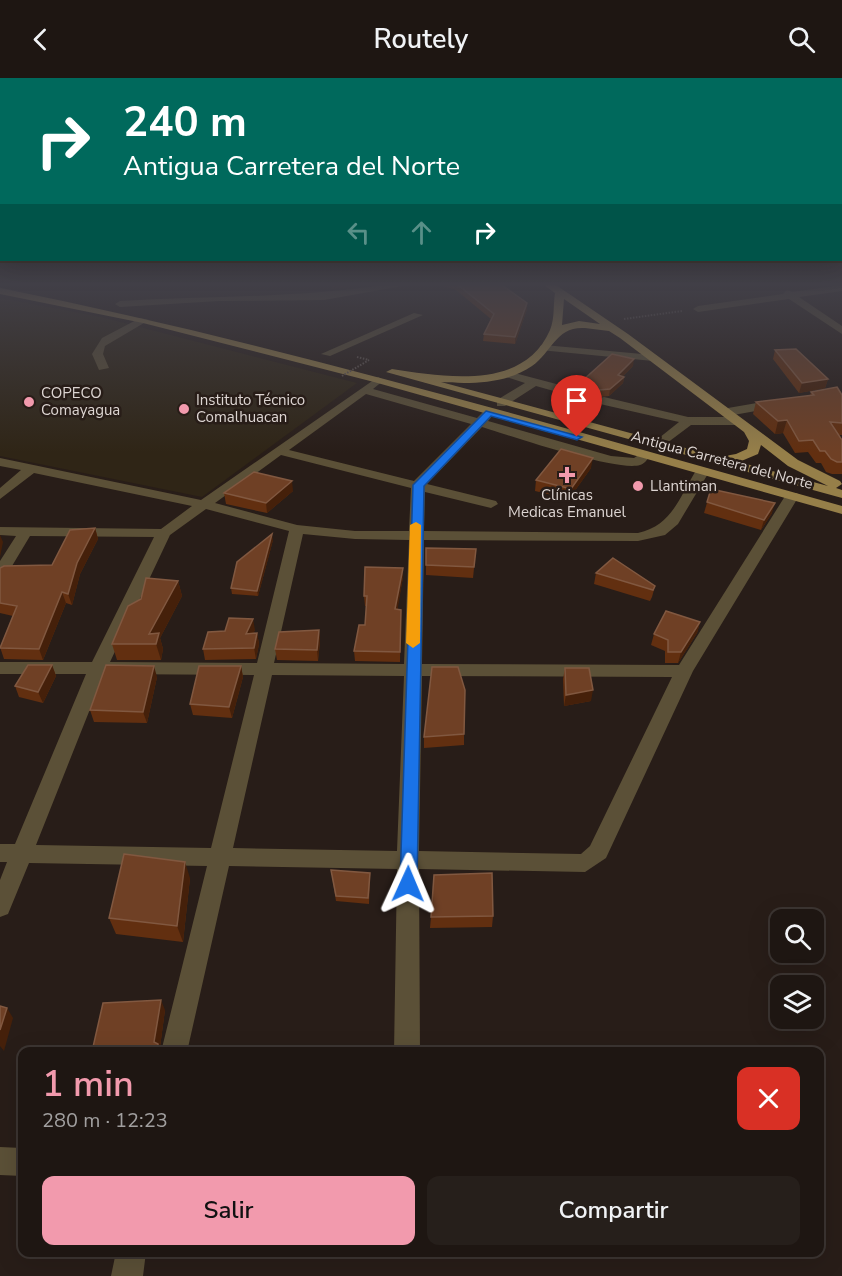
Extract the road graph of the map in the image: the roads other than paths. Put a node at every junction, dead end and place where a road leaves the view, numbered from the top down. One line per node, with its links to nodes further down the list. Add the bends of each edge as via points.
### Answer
1 (105, 341): 11 (street, via 97,356)
2 (226, 341): 14 (main road, Antigua Carretera del Norte)
3 (351, 341): 7 (street)
4 (549, 341): 6 (main road)
5 (630, 341): 9 (main road)
6 (543, 348): 9 (street); 13 (main road, via 519,370)
7 (320, 353): 8 (main road)
8 (342, 358)
9 (653, 358): 21 (main road)
10 (371, 363): 12 (main road, Antigua Carretera del Norte)
11 (104, 368)
12 (392, 372): 13 (main road, via 457,381); 20 (main road, Antigua Carretera del Norte)
13 (507, 374): 15 (street)
14 (378, 380): 16 (street); 22 (main road, Antigua Carretera del Norte)
15 (534, 382): 17 (street); 20 (street)
16 (364, 390): 24 (street); 27 (street)
17 (575, 393)
18 (796, 400): 21 (street)
19 (604, 401): 23 (street)
20 (501, 403): 26 (main road, Antigua Carretera del Norte)
21 (728, 412): 25 (main road)
22 (489, 413): 24 (street); 28 (main road, Antigua Carretera del Norte)
23 (688, 421): 25 (street); 26 (street)
24 (478, 424): 28 (street, via 610,460 638,462); 34 (street)
25 (743, 424): 29 (main road, via 755,441 753,451); 35 (main road, via 793,463)
26 (659, 445): 29 (main road, Antigua Carretera del Norte)
27 (279, 451): 34 (street); 39 (street)
28 (643, 456): 31 (main road, Antigua Carretera del Norte)
29 (718, 461): 31 (main road); 35 (main road, Antigua Carretera del Norte)
30 (0, 462): 32 (street)
31 (676, 464): 33 (main road, Antigua Carretera del Norte)
32 (31, 469): 36 (street); 39 (street)
33 (702, 472): 37 (main road, Antigua Carretera del Norte); 45 (street, via 673,521 660,532 638,537)
34 (418, 485): 38 (street); 45 (street)
35 (840, 487)
36 (0, 495)
37 (792, 496): 40 (main road, Antigua Carretera del Norte); 51 (street)
38 (491, 504)
39 (206, 505): 41 (street); 44 (street)
40 (842, 510)
41 (297, 529): 45 (street, via 355,535); 49 (street)
42 (0, 531): 43 (street)
43 (26, 531): 44 (street); 46 (street)
44 (164, 533): 48 (street)
45 (415, 535): 50 (street)
46 (0, 573)
47 (0, 668): 48 (street)
48 (98, 668): 49 (street); 52 (street)
49 (263, 669): 50 (street); 53 (street)
50 (412, 670): 51 (street); 54 (street)
51 (684, 671): 54 (street, via 598,852 585,864)
52 (11, 853): 53 (street); 55 (street)
53 (219, 857): 54 (street); 56 (street)
54 (408, 860): 57 (street)
55 (0, 907)
56 (175, 1047)
57 (407, 1047)
58 (0, 1161): 59 (street)
59 (18, 1162)
60 (130, 1257): 61 (street)
61 (127, 1276)

